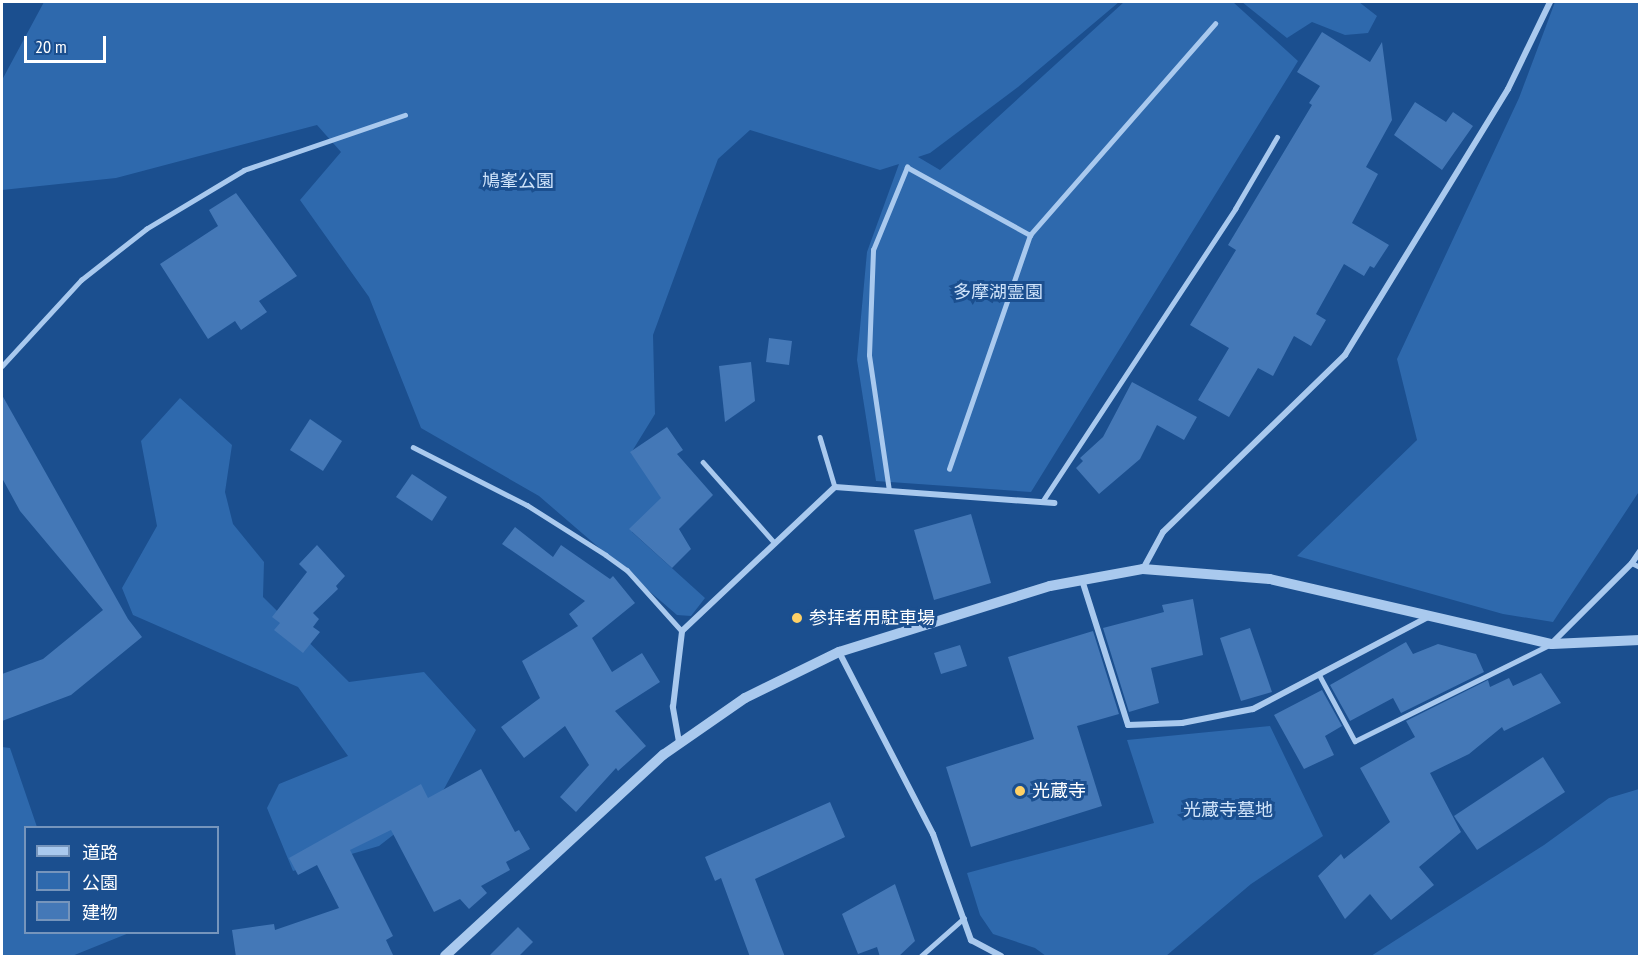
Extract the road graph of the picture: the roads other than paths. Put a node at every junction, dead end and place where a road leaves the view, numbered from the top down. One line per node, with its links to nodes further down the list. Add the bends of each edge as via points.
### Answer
1 (1550, 2): 19 (street, via 1508,89 1345,355 1163,532)
2 (1215, 24): 5 (lane)
3 (405, 115): 6 (lane, via 244,170 146,229 81,280)
4 (1277, 137): 13 (lane, via 1235,209)
5 (1030, 235): 10 (lane); 12 (lane, via 907,167 873,250 869,355)
6 (2, 366)
7 (820, 437): 11 (lane)
8 (413, 447): 22 (lane, via 527,505 606,555 627,570)
9 (703, 462): 15 (lane)
10 (949, 468)
11 (835, 488): 12 (street); 15 (street)
12 (890, 491): 13 (street)
13 (1041, 502): 14 (street)
14 (1054, 503)
15 (775, 543): 22 (street)
16 (1640, 551): 17 (street)
17 (1632, 563): 18 (lane); 24 (street)
18 (1640, 567)
19 (1143, 569): 20 (street); 21 (street, via 1270,579)
20 (1081, 579): 25 (street, via 980,606); 26 (street, via 1128,725 1182,723 1254,709)
21 (1428, 617): 24 (street); 26 (street)
22 (682, 631): 27 (street, via 673,707)
23 (1640, 640): 24 (street)
24 (1552, 644): 26 (lane, via 1355,741)
25 (839, 652): 27 (street, via 768,684); 28 (street, via 933,834)
26 (1320, 676)
27 (680, 742): 29 (street)
28 (964, 918): 30 (lane); 31 (street, via 971,940)
29 (445, 957)
30 (921, 957)
31 (1001, 957)

